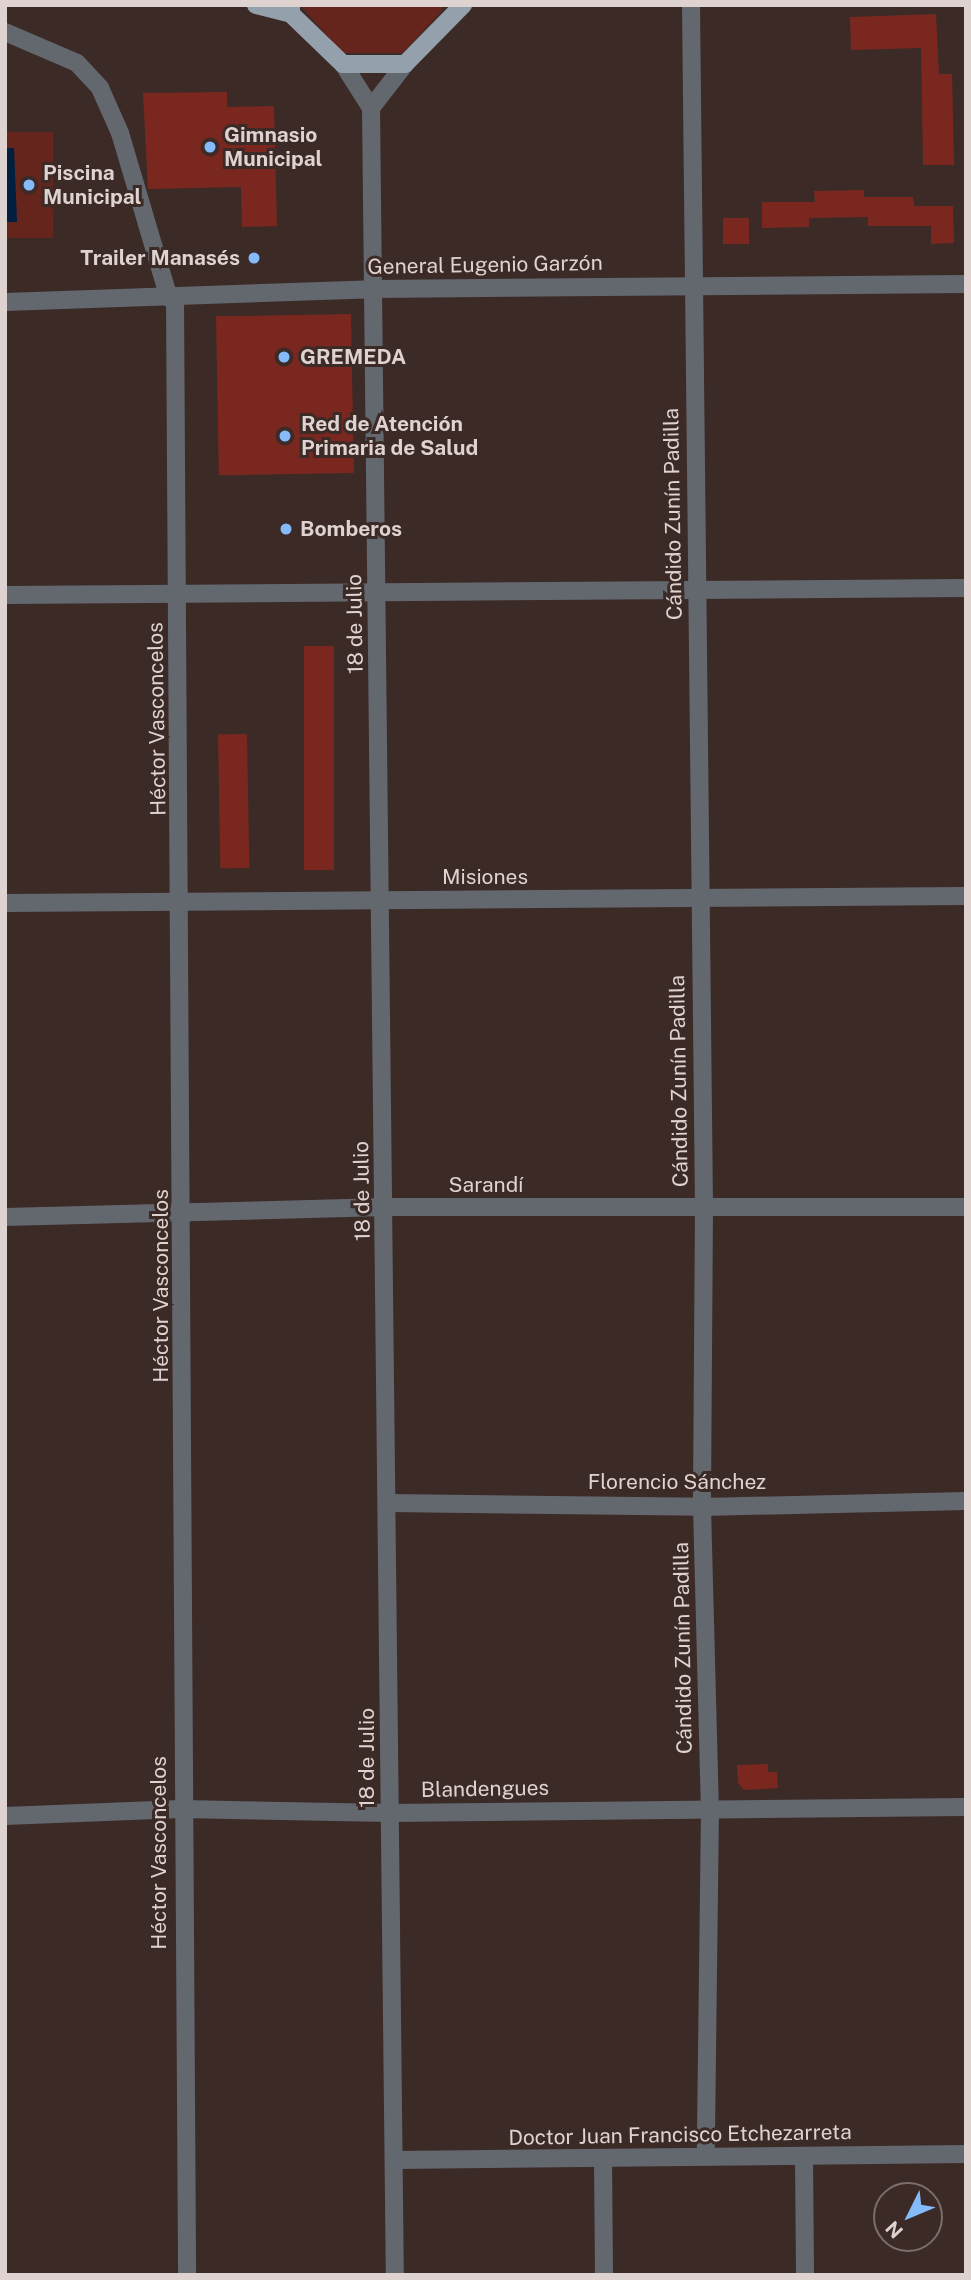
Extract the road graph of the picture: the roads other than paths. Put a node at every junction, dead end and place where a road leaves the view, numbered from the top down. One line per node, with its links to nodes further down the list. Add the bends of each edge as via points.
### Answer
1 (256, 5): 4 (main road)
2 (463, 5): 7 (main road)
3 (691, 5): 10 (street, Cándido Zunín Padilla)
4 (291, 10): 6 (main road)
5 (5, 33): 12 (street, Héctor Vasconcelos, via 77,63 100,88 120,133)
6 (343, 64): 7 (main road); 8 (street)
7 (405, 64): 8 (street)
8 (371, 108): 11 (street, 18 de Julio)
9 (966, 284): 10 (street, General Eugenio Garzón)
10 (693, 286): 11 (street, General Eugenio Garzón); 15 (street, Cándido Zunín Padilla)
11 (373, 289): 12 (street, General Eugenio Garzón); 16 (street, 18 de Julio)
12 (172, 298): 13 (street, General Eugenio Garzón); 17 (street, Héctor Vasconcelos)
13 (5, 302)
14 (966, 588): 15 (street)
15 (697, 590): 16 (street); 20 (street, Cándido Zunín Padilla)
16 (377, 592): 17 (street); 21 (street, 18 de Julio)
17 (178, 594): 18 (street); 22 (street, Héctor Vasconcelos)
18 (5, 595)
19 (966, 896): 20 (street, Misiones)
20 (697, 898): 21 (street, Misiones); 26 (street, Cándido Zunín Padilla)
21 (381, 901): 22 (street, Misiones); 24 (street, 18 de Julio)
22 (181, 902): 23 (street, Misiones); 27 (street, Héctor Vasconcelos)
23 (5, 903)
24 (384, 1207): 26 (street, Sarandí); 27 (street, Sarandí); 30 (street, 18 de Julio)
25 (966, 1207): 26 (street, Sarandí)
26 (704, 1209): 31 (street, Cándido Zunín Padilla)
27 (184, 1211): 28 (street, Sarandí); 34 (street, Héctor Vasconcelos)
28 (5, 1217)
29 (966, 1501): 31 (street, Florencio Sánchez)
30 (388, 1503): 31 (street, Florencio Sánchez); 35 (street, 18 de Julio)
31 (702, 1507): 33 (street, Cándido Zunín Padilla)
32 (966, 1807): 33 (street, Blandengues)
33 (710, 1808): 35 (street, Blandengues); 39 (street, Cándido Zunín Padilla)
34 (181, 1809): 35 (street, Blandengues); 36 (street, Blandengues); 42 (street, Héctor Vasconcelos)
35 (390, 1813): 41 (street, 18 de Julio)
36 (5, 1816)
37 (966, 2154): 38 (street, Doctor Juan Francisco Etchezarreta)
38 (804, 2155): 39 (street, Doctor Juan Francisco Etchezarreta); 45 (street)
39 (706, 2156): 40 (street, Doctor Juan Francisco Etchezarreta)
40 (603, 2159): 41 (street, Doctor Juan Francisco Etchezarreta); 44 (street)
41 (395, 2160): 43 (street, 18 de Julio)
42 (187, 2275)
43 (395, 2275)
44 (604, 2275)
45 (805, 2275)

